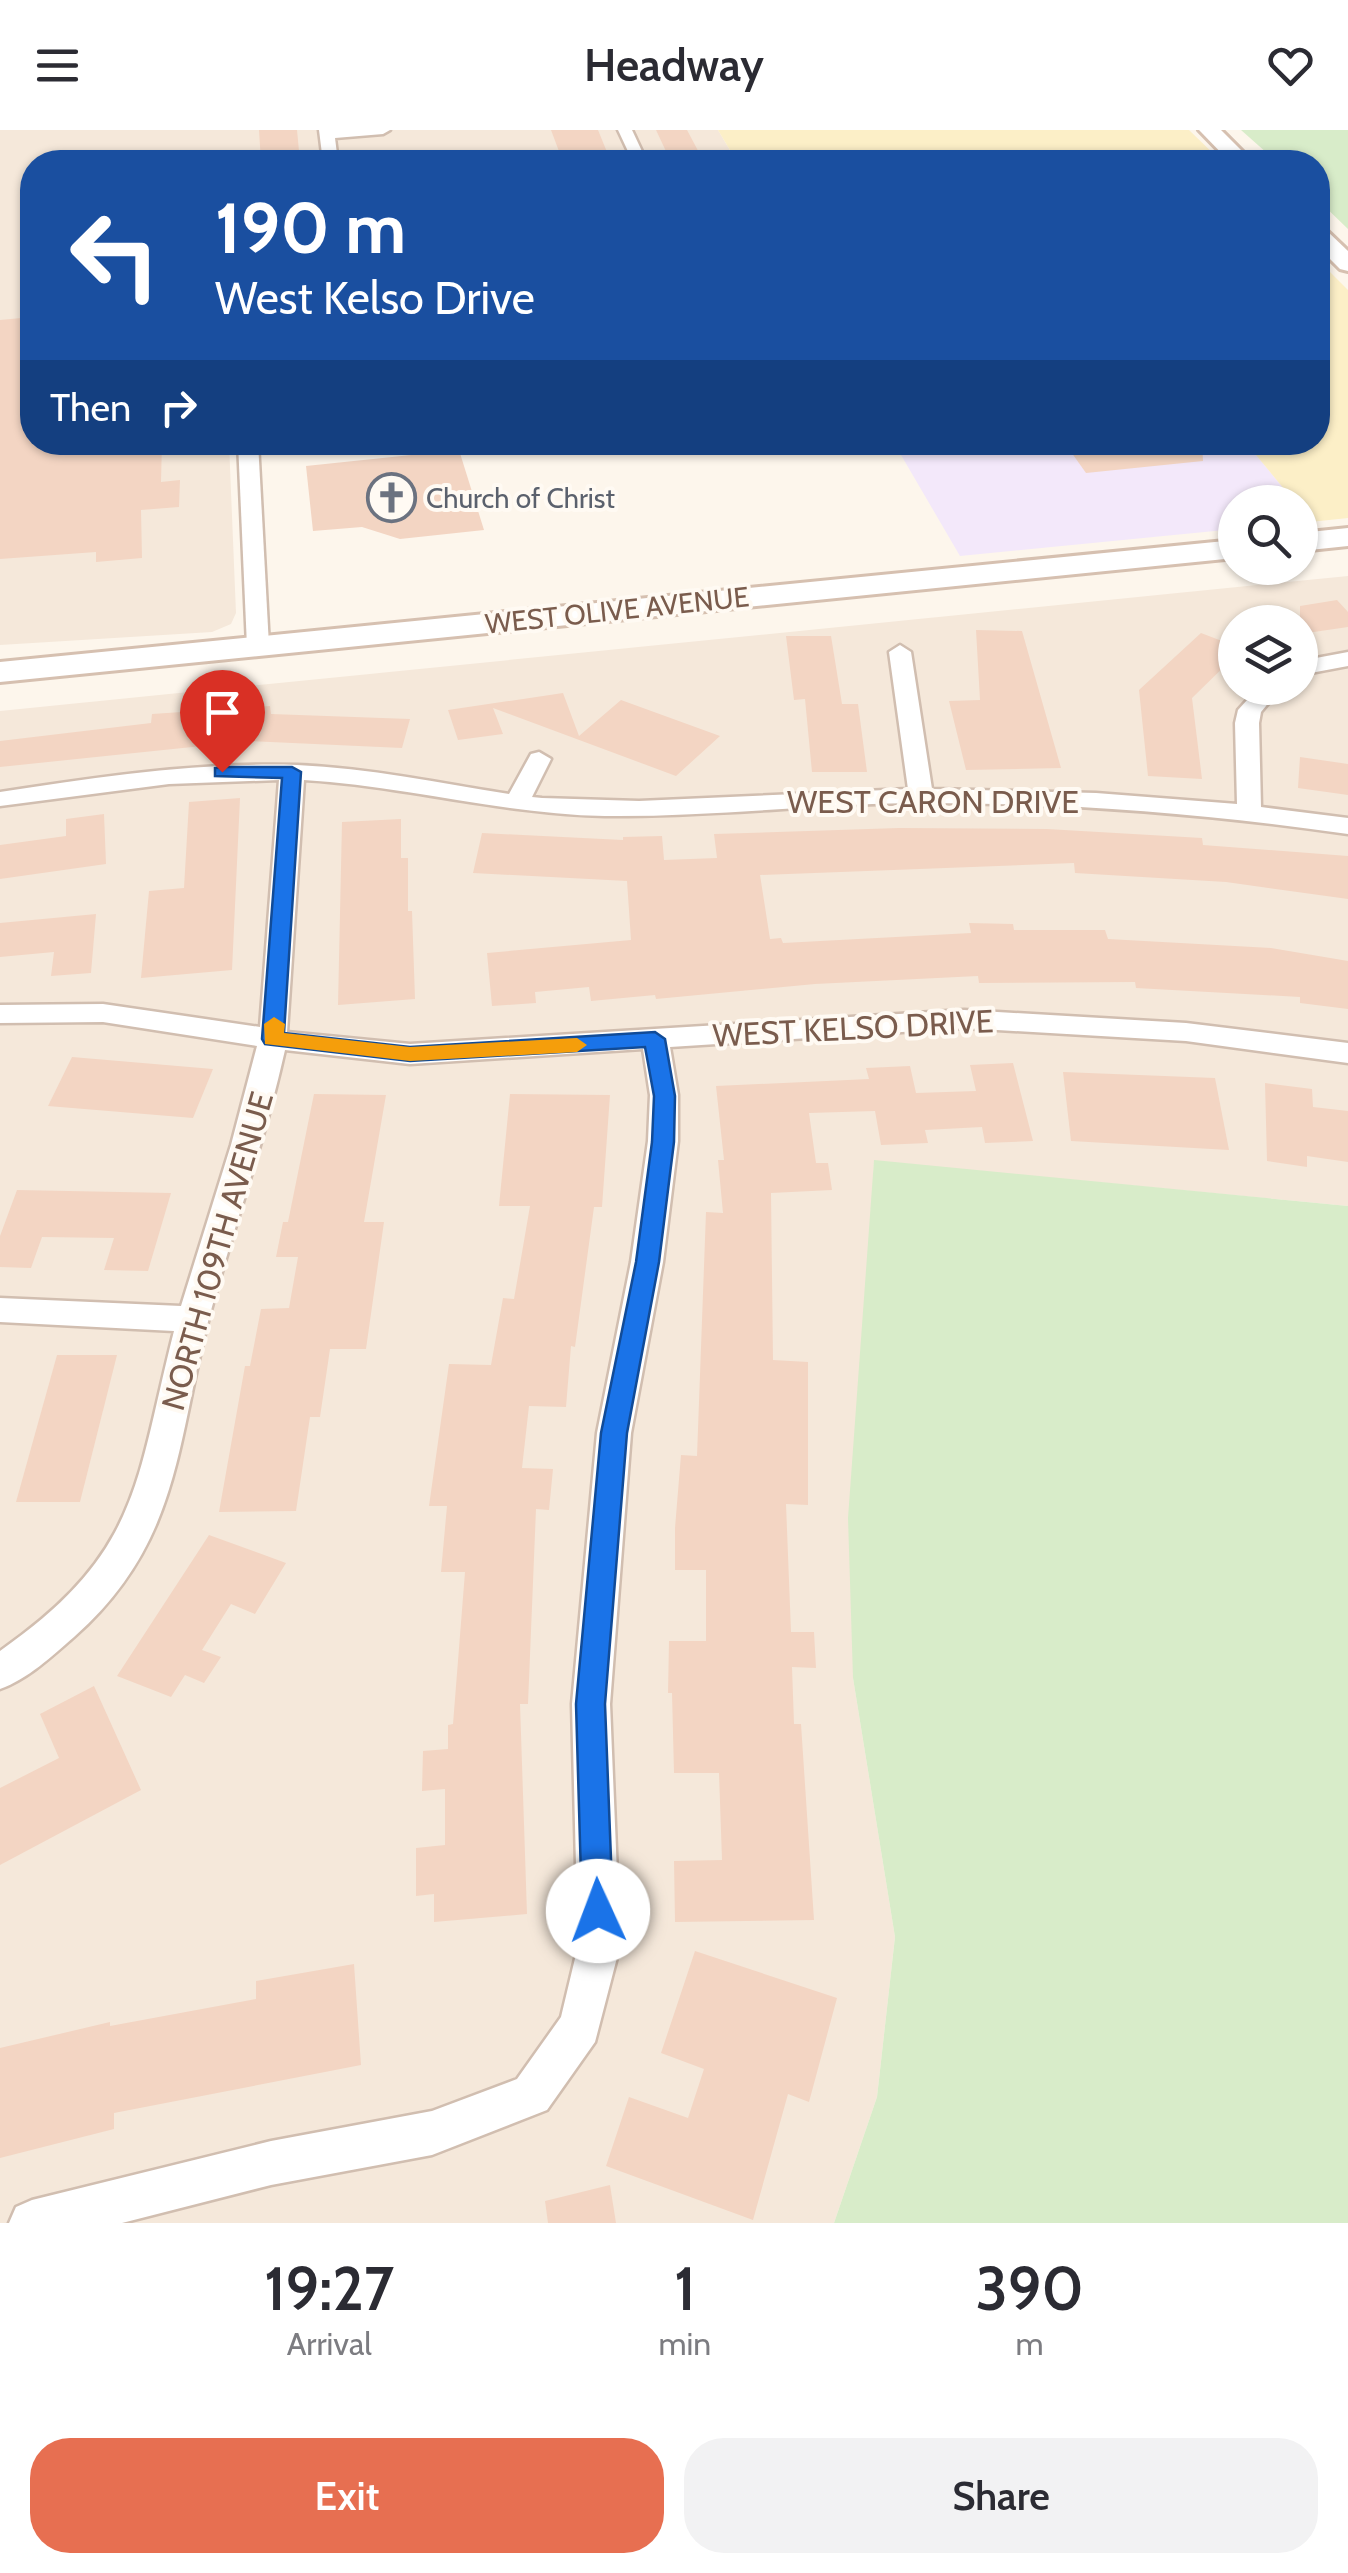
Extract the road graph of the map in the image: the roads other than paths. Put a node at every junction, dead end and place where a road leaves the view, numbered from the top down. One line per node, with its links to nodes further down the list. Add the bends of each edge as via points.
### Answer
1 (383, 130): 3 (street)
2 (1208, 130): 4 (main road)
3 (326, 132)
4 (1229, 150)
5 (1330, 247): 6 (main road)
6 (1348, 264)
7 (249, 455): 11 (street)
8 (1348, 538): 9 (main road)
9 (1318, 540)
10 (1218, 551): 11 (main road, WEST OLIVE AVENUE)
11 (258, 646): 15 (main road, WEST OLIVE AVENUE)
12 (900, 652): 19 (street)
13 (1348, 658): 14 (street)
14 (1318, 664)
15 (0, 672)
16 (1255, 705): 22 (street, via 1247,722)
17 (539, 759): 21 (street)
18 (292, 772): 20 (street, WEST CARON DRIVE, via 222,772); 21 (street, WEST CARON DRIVE); 25 (street, NORTH 109TH AVENUE)
19 (921, 796): 21 (street, WEST CARON DRIVE, via 645,808); 22 (street, WEST CARON DRIVE)
20 (0, 799)
21 (517, 803)
22 (1249, 812): 23 (street, WEST CARON DRIVE)
23 (1348, 826)
24 (0, 1014): 25 (street, WEST KELSO DRIVE, via 79,1011)
25 (273, 1039): 26 (street, WEST KELSO DRIVE, via 410,1054); 29 (street, NORTH 109TH AVENUE)
26 (655, 1039): 27 (street, WEST KELSO DRIVE, via 964,1020 1186,1032); 31 (street, via 663,1142 648,1262 614,1433 590,1704 599,1946 580,2027 532,2095 432,2133 271,2163)
27 (1348, 1053)
28 (0, 1310): 29 (street)
29 (193, 1318): 30 (street, NORTH 109TH AVENUE, via 147,1510 126,1552 54,1636)
30 (0, 1672)
31 (32, 2223)

